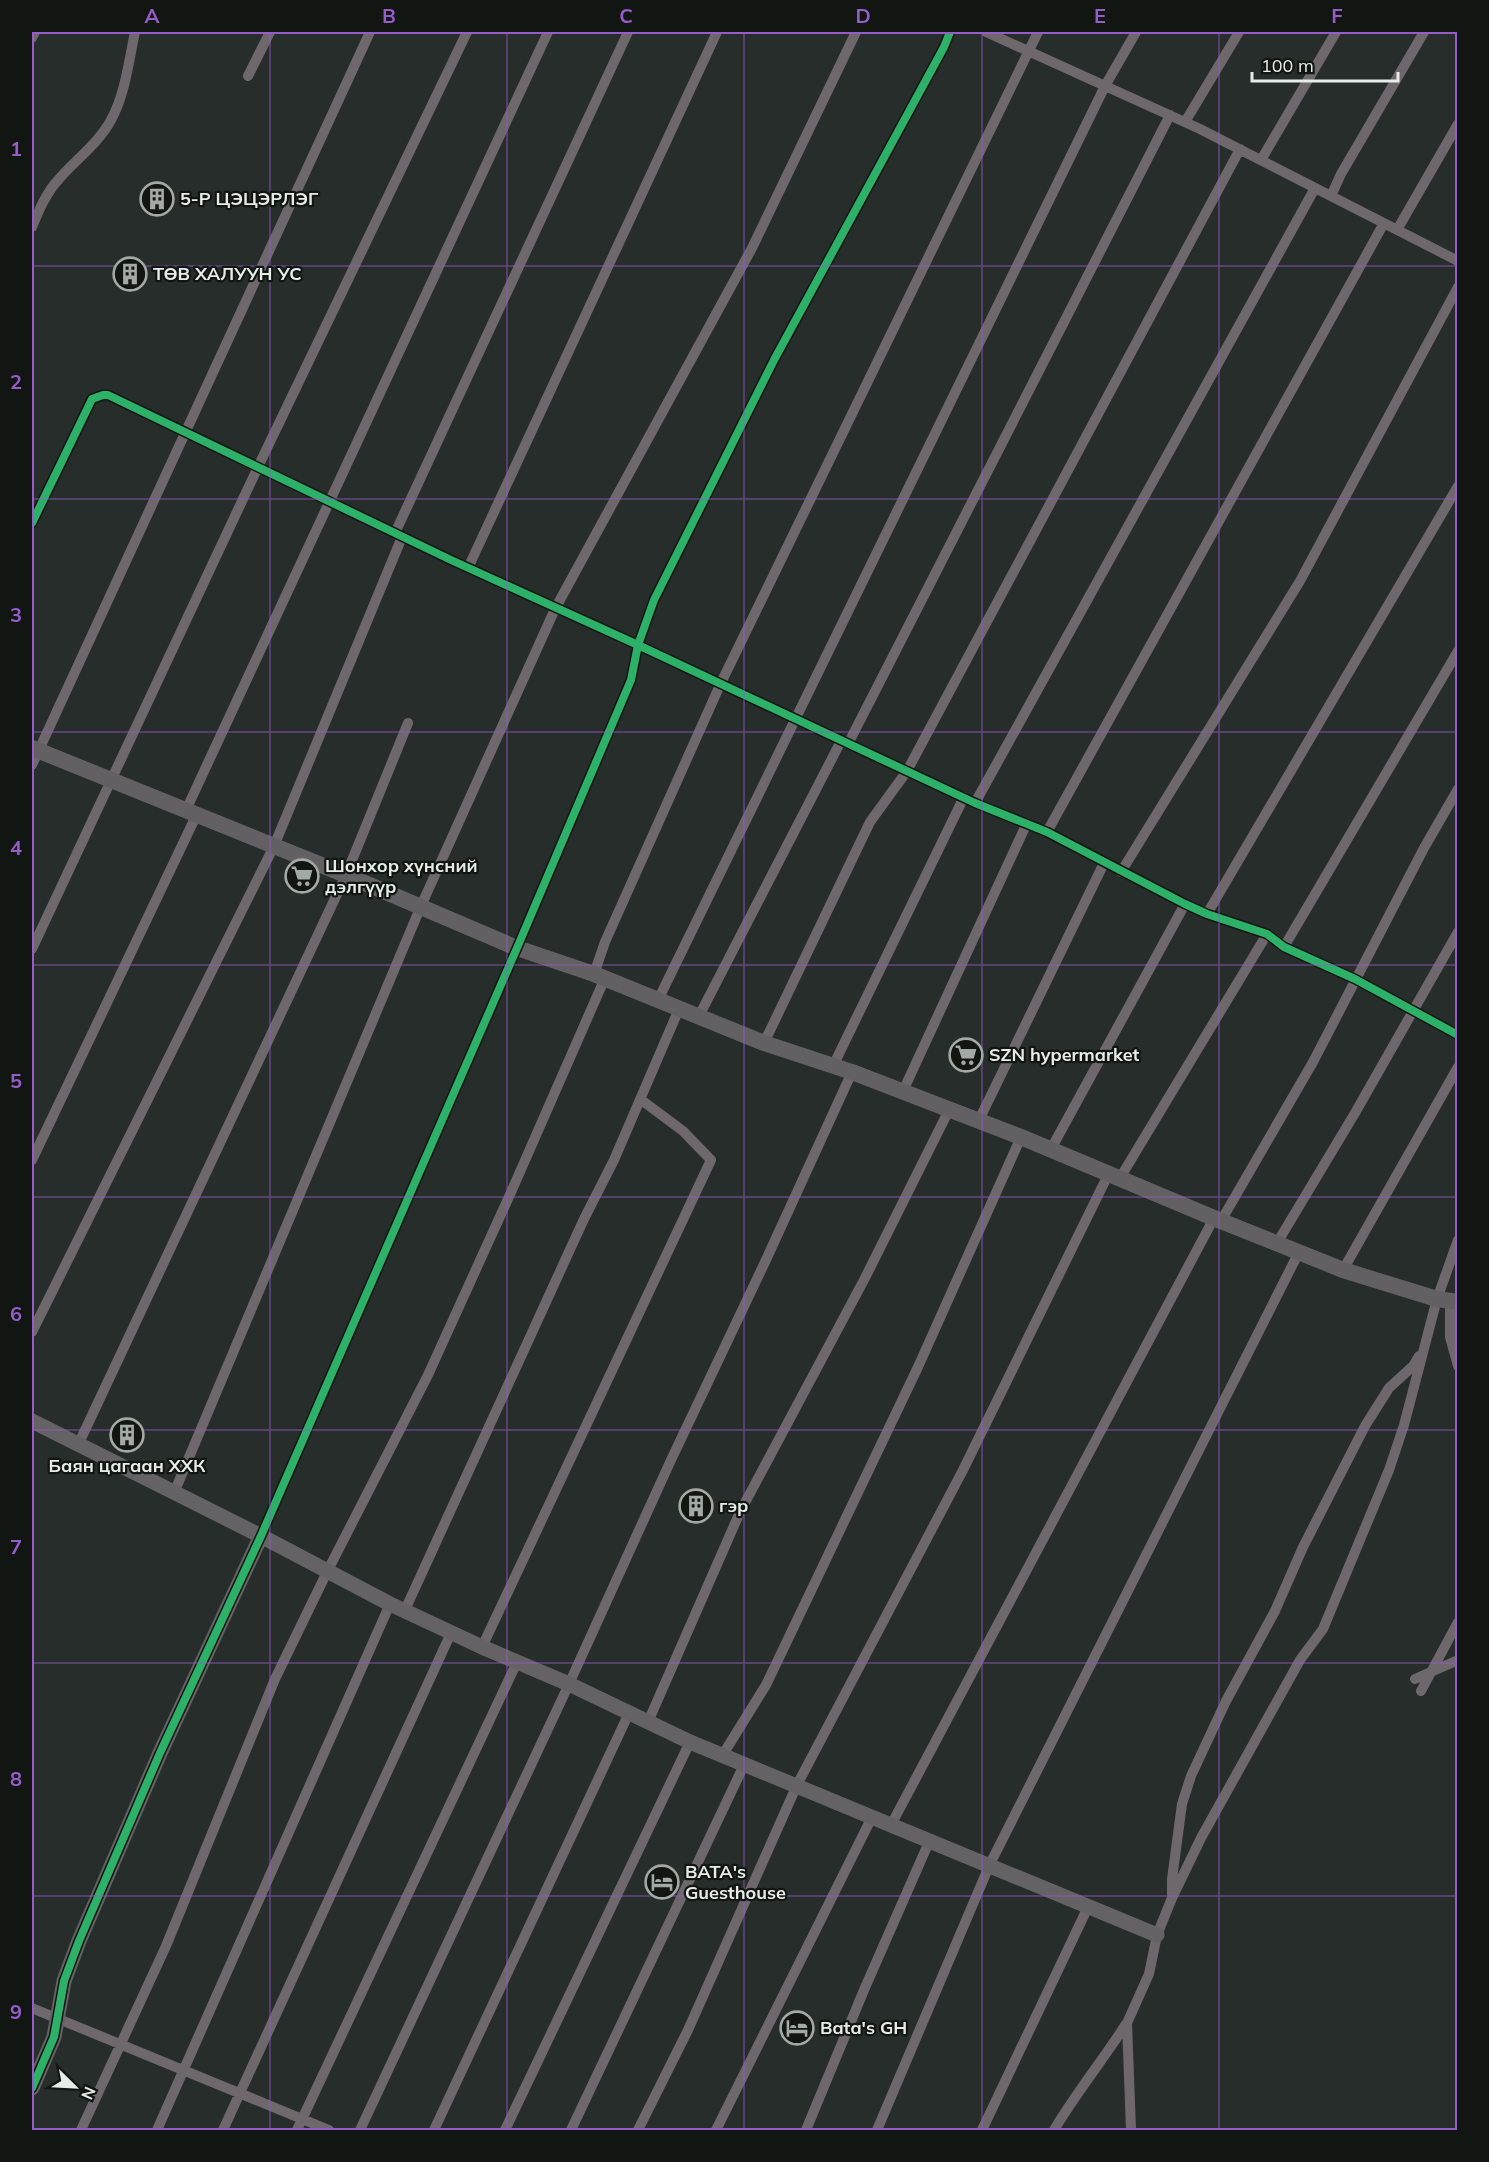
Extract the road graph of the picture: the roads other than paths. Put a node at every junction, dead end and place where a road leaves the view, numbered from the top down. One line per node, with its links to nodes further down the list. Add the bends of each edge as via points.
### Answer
1 (35, 32): 17 (street)
2 (135, 32): 29 (street, via 112,119 58,180 42,202)
3 (270, 32): 19 (street)
4 (370, 32): 33 (street)
5 (467, 32): 34 (street)
6 (548, 32): 36 (street)
7 (628, 32): 38 (street)
8 (717, 32): 39 (street)
9 (856, 32): 40 (street, via 752,248)
10 (950, 32): 41 (street, via 774,360 654,600)
11 (986, 32): 18 (street)
12 (1038, 32): 18 (street)
13 (1137, 32): 20 (street)
14 (1239, 32): 22 (street)
15 (1336, 32): 25 (street)
16 (1424, 32): 27 (street)
17 (32, 38)
18 (1027, 50): 20 (street); 43 (street)
19 (248, 76)
20 (1105, 86): 21 (street); 44 (street)
21 (1170, 115): 22 (street); 46 (street)
22 (1185, 122): 24 (street)
23 (1458, 124): 30 (street)
24 (1240, 149): 25 (street); 48 (street)
25 (1261, 160): 26 (street)
26 (1315, 188): 27 (street); 52 (street)
27 (1331, 196): 28 (street)
28 (1384, 223): 30 (street); 55 (street)
29 (32, 227)
30 (1397, 230): 31 (street)
31 (1457, 261)
32 (1458, 287): 58 (street, via 1300,581)
33 (185, 432): 34 (street); 37 (street, via 114,397 97,396 92,399); 47 (street)
34 (258, 467): 36 (street); 49 (street)
35 (1458, 486): 62 (street)
36 (329, 501): 38 (street); 53 (street)
37 (32, 523)
38 (399, 535): 39 (street); 56 (street)
39 (468, 568): 40 (street)
40 (555, 609): 41 (street); 61 (street)
41 (638, 645): 43 (street); 66 (street, via 631,680)
42 (1458, 651): 65 (street)
43 (720, 685): 44 (street); 68 (street, via 605,942)
44 (795, 720): 46 (street); 70 (street)
45 (408, 723): 59 (street)
46 (845, 743): 48 (street); 73 (street)
47 (34, 755): 49 (main road)
48 (907, 771): 51 (street); 75 (street, via 870,822)
49 (111, 780): 53 (main road); 67 (street)
50 (1458, 789): 69 (street)
51 (964, 797): 52 (street); 76 (street)
52 (975, 803): 54 (street)
53 (191, 812): 56 (main road); 85 (street)
54 (1027, 823): 55 (street); 79 (street)
55 (1047, 832): 57 (street)
56 (274, 846): 59 (main road); 93 (street)
57 (1104, 863): 58 (street); 82 (street)
58 (1121, 872): 60 (street)
59 (346, 875): 61 (main road); 97 (street)
60 (1185, 904): 62 (street); 84 (street)
61 (421, 906): 66 (main road); 98 (street)
62 (1207, 914): 64 (street)
63 (1458, 932): 72 (street)
64 (1267, 934): 65 (street); 86 (street)
65 (1284, 946): 69 (street)
66 (517, 948): 68 (main road); 99 (street)
67 (32, 949)
68 (599, 976): 70 (main road); 100 (street, via 512,1190 428,1375)
69 (1355, 979): 72 (street); 87 (street, via 1313,1062)
70 (657, 1000): 71 (main road)
71 (680, 1009): 73 (main road); 80 (street)
72 (1413, 1010): 74 (street); 89 (street)
73 (699, 1016): 75 (main road)
74 (1458, 1035)
75 (764, 1042): 76 (main road)
76 (833, 1066): 78 (main road)
77 (1458, 1067): 91 (street)
78 (852, 1072): 79 (main road); 109 (street)
79 (903, 1091): 81 (main road)
80 (640, 1099): 101 (street); 104 (street, via 683,1131 711,1160)
81 (949, 1110): 82 (main road); 112 (street, via 866,1278 740,1512)
82 (979, 1120): 83 (main road)
83 (1021, 1137): 84 (main road); 114 (street, via 918,1367 766,1685)
84 (1052, 1149): 86 (main road)
85 (32, 1160)
86 (1114, 1175): 87 (main road); 116 (street)
87 (1218, 1220): 89 (main road); 118 (street)
88 (1458, 1240): 92 (street)
89 (1277, 1243): 90 (main road)
90 (1299, 1252): 91 (main road); 120 (street)
91 (1343, 1270): 92 (main road)
92 (1448, 1300): 94 (street); 95 (street, via 1450,1337)
93 (32, 1332)
94 (1424, 1349): 121 (street, via 1389,1470 1323,1629 1295,1669); 121 (street, via 1389,1388 1365,1426 1196,1766 1182,1804)
95 (1458, 1366)
96 (32, 1421): 97 (main road)
97 (78, 1445): 98 (main road)
98 (174, 1493): 99 (main road)
99 (261, 1536): 100 (main road); 125 (main road, via 160,1753 79,1941 64,1981)
100 (327, 1572): 101 (main road); 127 (street, via 275,1679 166,1946)
101 (398, 1607): 103 (main road); 128 (street)
102 (1458, 1622): 107 (street)
103 (451, 1632): 104 (main road); 130 (street)
104 (482, 1647): 106 (main road)
105 (1458, 1660): 107 (street)
106 (517, 1662): 109 (main road); 131 (street)
107 (1430, 1672): 108 (street); 110 (street)
108 (1415, 1679)
109 (569, 1684): 111 (main road); 136 (street)
110 (1421, 1691)
111 (629, 1713): 112 (main road); 137 (street)
112 (648, 1722): 113 (main road)
113 (690, 1742): 114 (main road); 138 (street)
114 (722, 1756): 115 (main road)
115 (744, 1765): 116 (main road); 139 (street)
116 (797, 1785): 117 (main road); 140 (street, via 688,2030)
117 (872, 1817): 118 (main road); 141 (street)
118 (891, 1825): 119 (main road)
119 (929, 1842): 120 (main road); 142 (street)
120 (990, 1864): 122 (main road); 143 (street)
121 (1172, 1898): 123 (street)
122 (1088, 1907): 123 (main road); 144 (street)
123 (1157, 1935): 126 (street, via 1149,1974)
124 (32, 2008): 125 (street)
125 (58, 2019): 127 (street); 129 (main road)
126 (1126, 2023): 145 (street); 146 (street)
127 (119, 2045): 128 (street); 132 (street)
128 (182, 2070): 130 (street); 133 (street)
129 (32, 2088)
130 (239, 2093): 131 (street); 134 (street)
131 (300, 2125): 135 (street)
132 (81, 2130)
133 (157, 2130)
134 (223, 2130)
135 (329, 2130)
136 (360, 2130)
137 (434, 2130)
138 (505, 2130)
139 (572, 2130)
140 (638, 2130)
141 (716, 2130)
142 (806, 2130)
143 (877, 2130)
144 (982, 2130)
145 (1054, 2130)
146 (1131, 2130)

